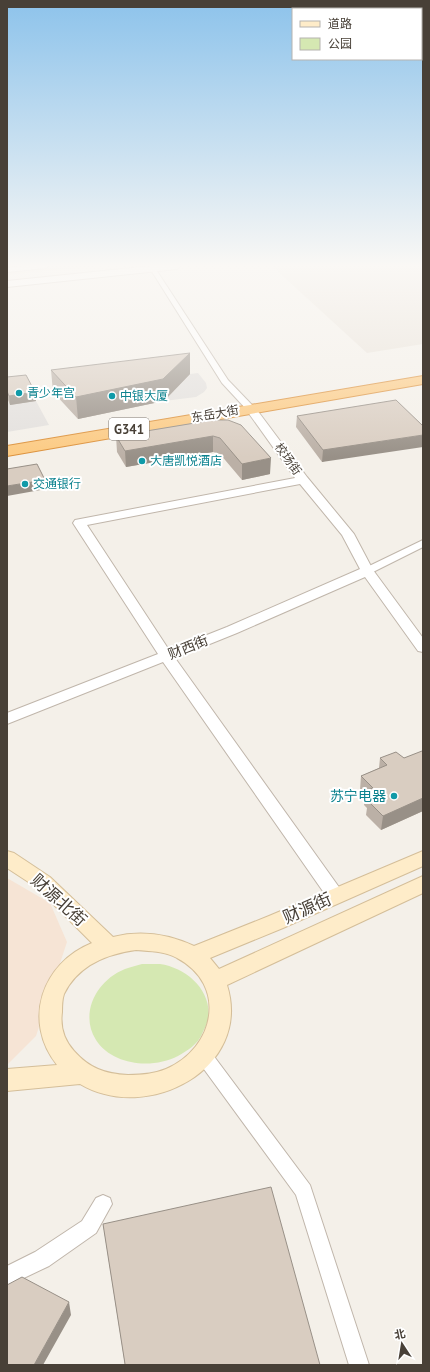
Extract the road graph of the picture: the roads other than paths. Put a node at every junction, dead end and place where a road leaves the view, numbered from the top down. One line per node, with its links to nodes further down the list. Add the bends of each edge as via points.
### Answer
1 (193, 330): 4 (street, 校场街, via 225,381)
2 (423, 374): 4 (highway, 东岳大街 / G341)
3 (423, 380): 4 (highway, 东岳大街 / G341)
4 (248, 405): 5 (highway, 东岳大街 / G341); 6 (highway, 东岳大街 / G341); 7 (street, 校场街)
5 (7, 443)
6 (7, 451)
7 (303, 480): 9 (street, 校场街, via 348,534); 11 (street, via 79,523)
8 (423, 542): 9 (street)
9 (367, 571): 10 (street, 校场街); 11 (street, 财西街)
10 (423, 648)
11 (166, 656): 12 (street, 财西街); 16 (street)
12 (7, 719)
13 (7, 858): 17 (main road, 财源北街, via 44,882)
14 (423, 858): 16 (main road, 财源街)
15 (423, 884): 19 (main road, 财源街)
16 (336, 895): 18 (main road, 财源街)
17 (109, 946): 18 (main road, via 136,941 162,944); 21 (main road, via 85,957 66,974 52,996 48,1020 54,1044 70,1065)
18 (191, 956): 19 (main road, via 205,968)
19 (214, 981): 20 (main road, via 222,1010 218,1034)
20 (204, 1056): 21 (main road, via 182,1073 155,1084 124,1086 94,1080); 25 (street, via 304,1191)
21 (84, 1073): 22 (main road)
22 (7, 1080)
23 (103, 1204): 24 (street, via 89,1227 42,1259)
24 (7, 1276)
25 (359, 1365)

